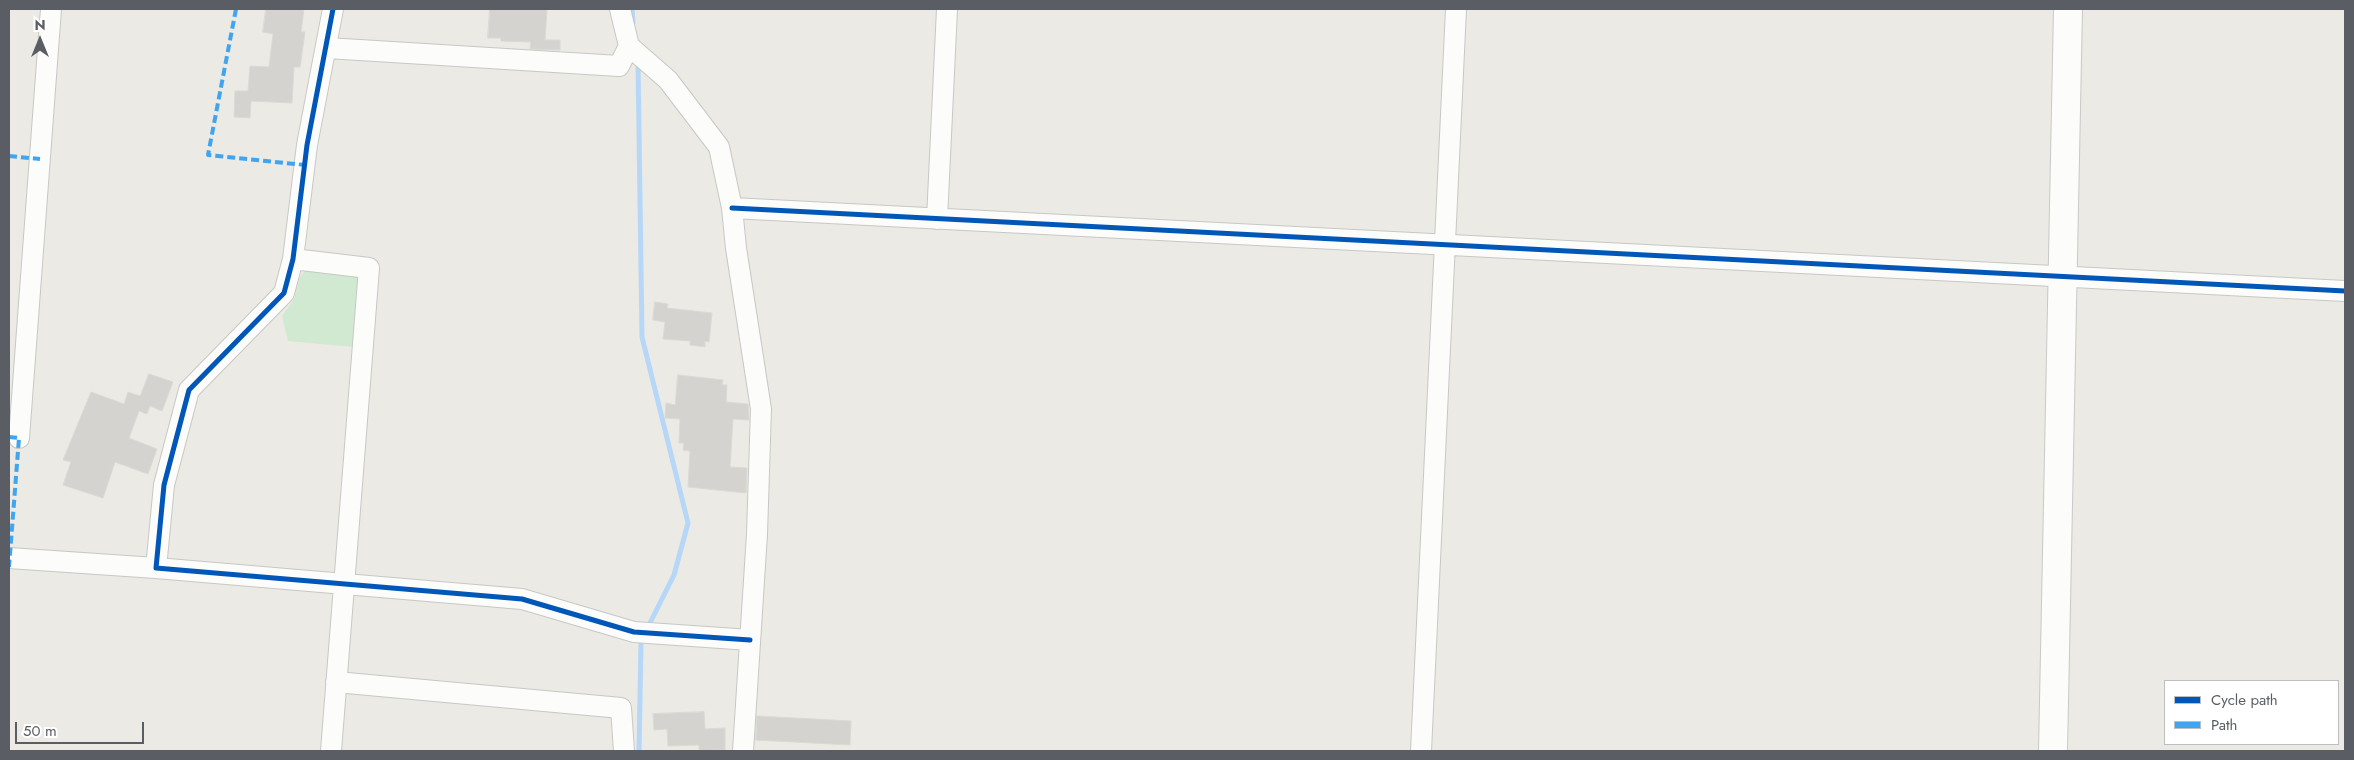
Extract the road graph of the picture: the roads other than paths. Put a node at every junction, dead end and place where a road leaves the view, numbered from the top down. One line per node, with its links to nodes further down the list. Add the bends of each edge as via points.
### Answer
1 (51, 9): 15 (street)
2 (333, 9): 8 (street)
3 (620, 9): 7 (street)
4 (947, 9): 10 (street)
5 (1456, 9): 11 (street)
6 (2068, 9): 13 (street)
7 (629, 46): 8 (street, via 619,66); 9 (street, via 668,80 719,146)
8 (327, 48): 12 (street, via 307,145)
9 (732, 208): 10 (street); 19 (street, via 761,409)
10 (937, 219): 11 (street)
11 (1443, 246): 13 (street); 24 (street)
12 (293, 259): 17 (street, via 284,294 189,390 164,485); 18 (street, via 369,268)
13 (2063, 276): 14 (street); 25 (street)
14 (2345, 291)
15 (19, 438)
16 (10, 558): 17 (street)
17 (156, 568): 18 (street)
18 (345, 583): 19 (street, via 522,598 644,633); 20 (street)
19 (750, 640): 23 (street)
20 (336, 682): 21 (street); 22 (street, via 621,708)
21 (331, 751)
22 (624, 751)
23 (743, 751)
24 (1420, 751)
25 (2053, 751)

